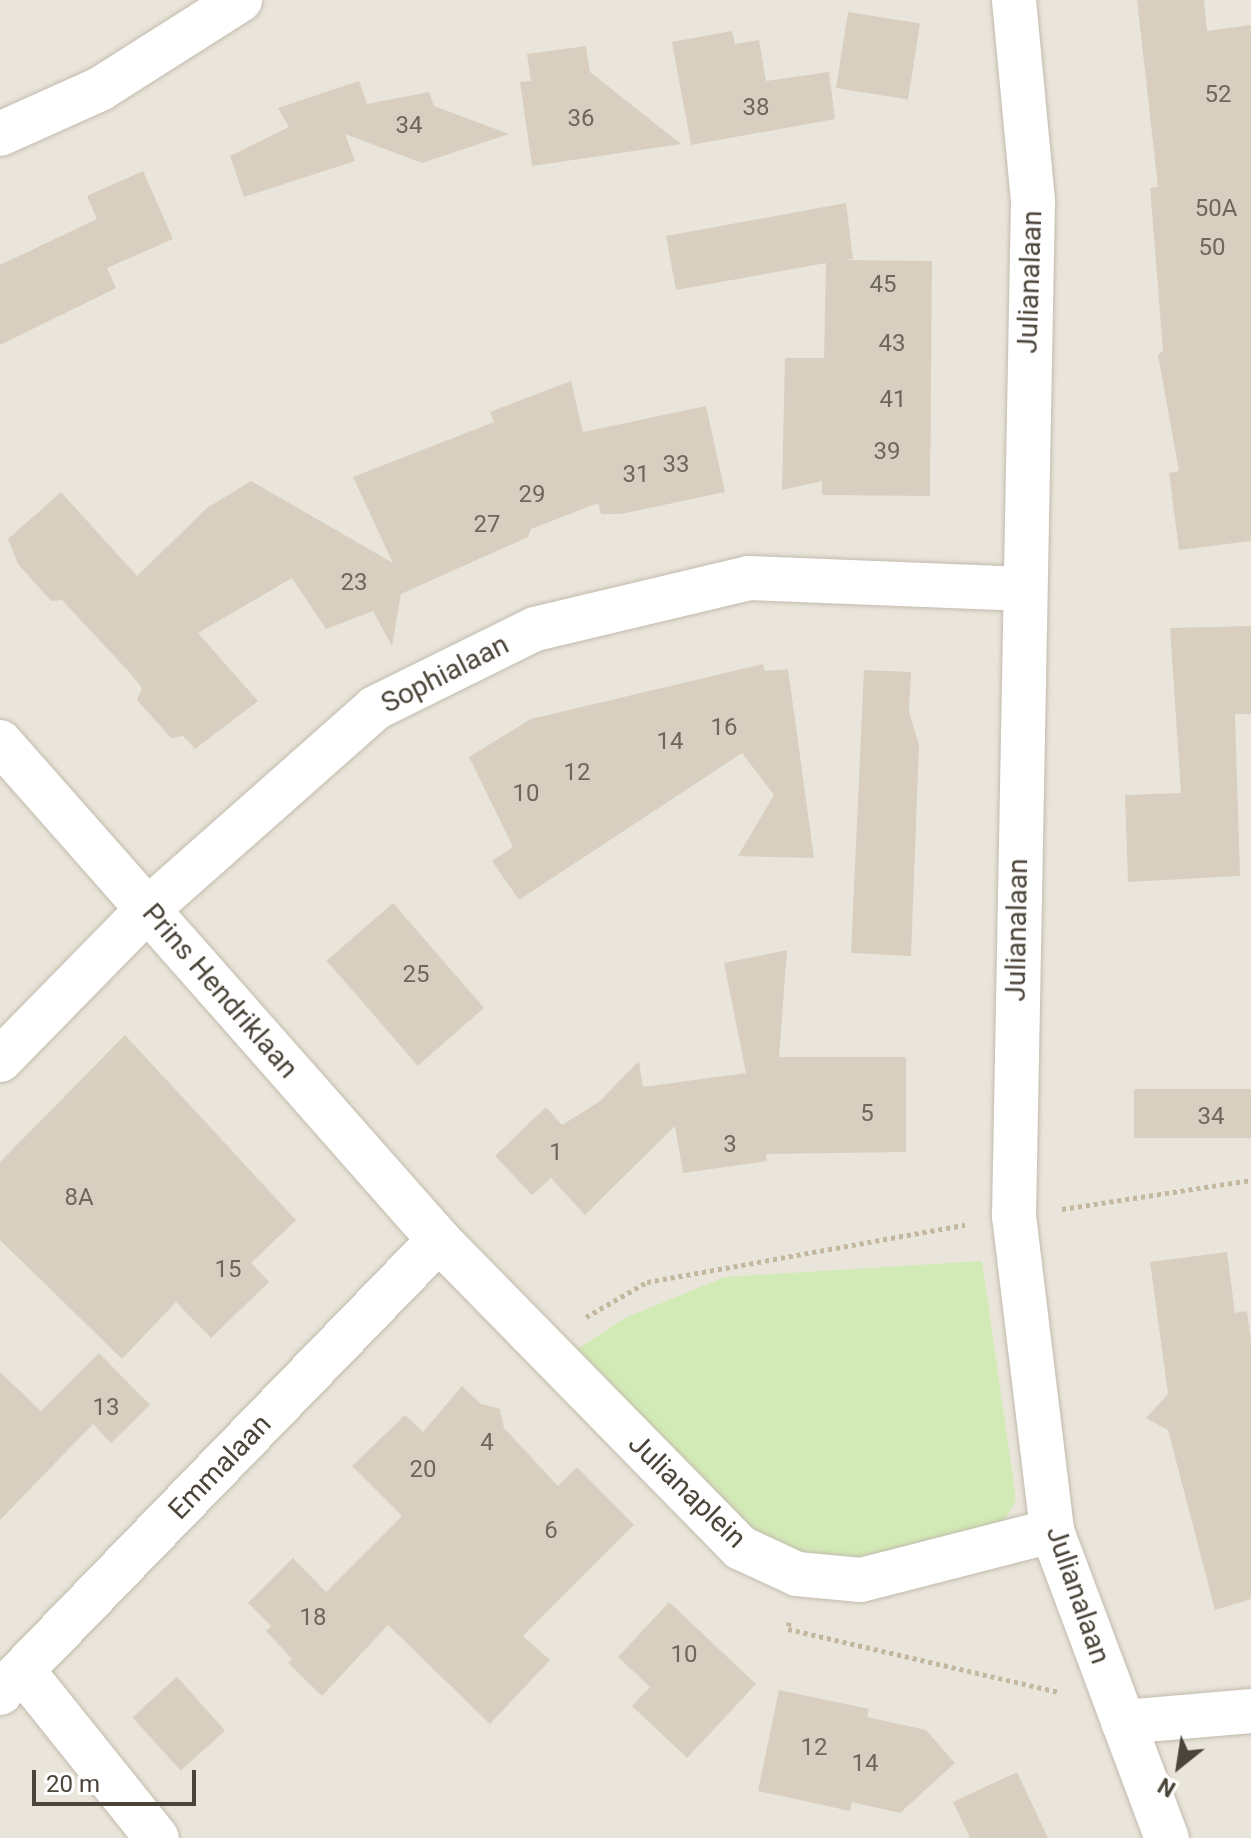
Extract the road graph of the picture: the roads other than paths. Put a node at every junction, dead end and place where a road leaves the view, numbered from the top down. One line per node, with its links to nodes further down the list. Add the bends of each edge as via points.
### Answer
1 (240, 0): 3 (street, via 100,89)
2 (1014, 0): 4 (street, Julianalaan, via 1033,200)
3 (0, 134)
4 (1020, 589): 6 (street, Sophialaan, via 749,578 535,629 375,708); 9 (street, Julianalaan, via 1014,1216)
5 (0, 742): 6 (street, Prins Hendriklaan)
6 (148, 909): 7 (street, Sophialaan); 8 (street, Prins Hendriklaan)
7 (0, 1060)
8 (439, 1240): 9 (street, Julianaplein, via 741,1548 797,1574 861,1580); 10 (street, Emmalaan)
9 (1052, 1531): 12 (street, Julianalaan)
10 (12, 1682): 13 (street)
11 (1251, 1711): 12 (street)
12 (1123, 1722): 14 (street, Julianalaan)
13 (157, 1838)
14 (1167, 1838)

